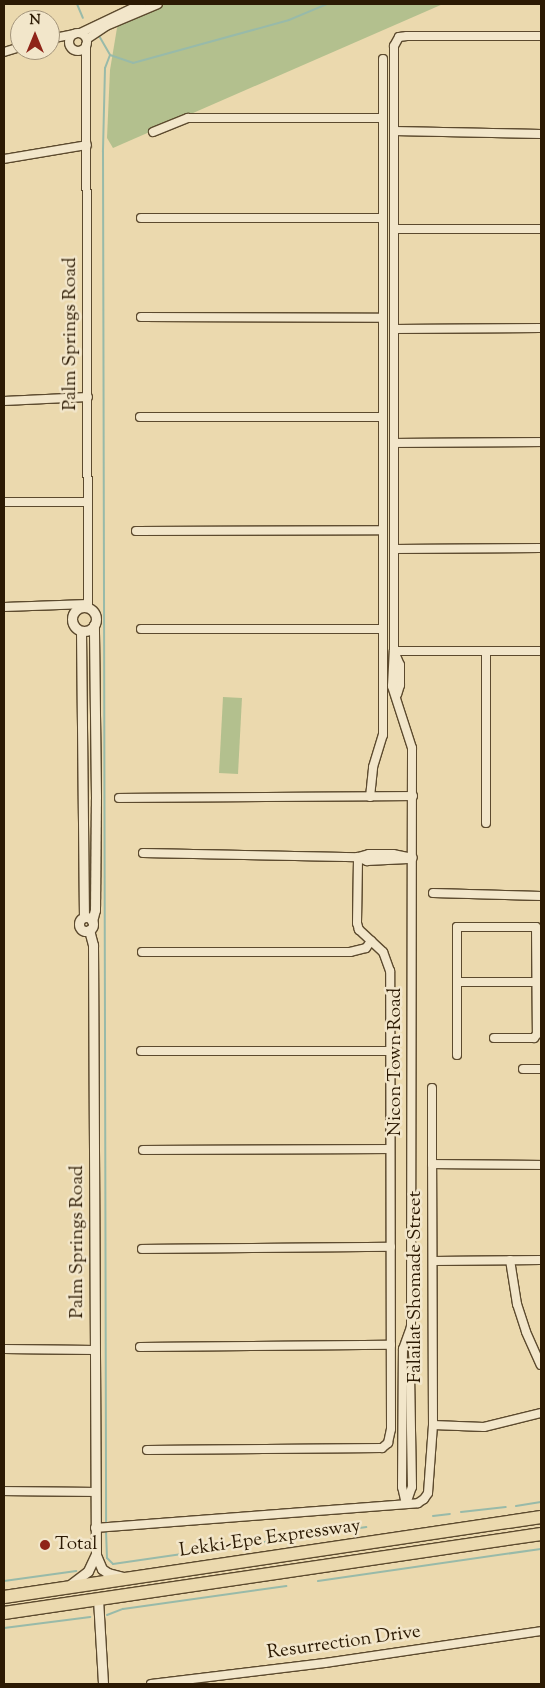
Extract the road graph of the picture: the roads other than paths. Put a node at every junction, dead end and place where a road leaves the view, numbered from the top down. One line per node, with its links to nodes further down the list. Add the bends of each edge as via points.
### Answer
1 (142, 4): 3 (street)
2 (158, 4): 7 (street, via 106,26)
3 (77, 34): 5 (street); 7 (street); 8 (street, via 70,39)
4 (541, 36): 13 (street, Nicon Town Road, via 399,37 394,46)
5 (60, 37)
6 (60, 41): 8 (street)
7 (86, 42): 9 (street, via 82,49); 10 (street, Palm Springs Road)
8 (70, 45): 9 (street)
9 (76, 50): 10 (street)
10 (86, 60): 16 (street, Palm Springs Road)
11 (383, 60): 12 (street)
12 (383, 118): 14 (street, via 188,118); 19 (street)
13 (394, 131): 15 (street); 21 (street, Nicon Town Road)
14 (153, 132)
15 (541, 134)
16 (87, 145): 17 (street); 26 (street, Palm Springs Road)
17 (4, 159)
18 (142, 218): 19 (street)
19 (383, 218): 23 (street)
20 (541, 228): 21 (street)
21 (394, 229): 25 (street, Nicon Town Road)
22 (142, 317): 23 (street)
23 (383, 318): 29 (street)
24 (541, 328): 25 (street)
25 (394, 329): 31 (street, Nicon Town Road)
26 (88, 397): 27 (street); 33 (street, Palm Springs Road)
27 (4, 401)
28 (140, 417): 29 (street)
29 (383, 417): 34 (street)
30 (541, 442): 31 (street)
31 (394, 443): 37 (street, Nicon Town Road)
32 (4, 502): 33 (street)
33 (88, 502): 38 (street, Palm Springs Road)
34 (383, 530): 35 (street); 42 (street)
35 (136, 531)
36 (541, 548): 37 (street)
37 (394, 549): 44 (street, Nicon Town Road)
38 (88, 606): 39 (street); 40 (street, via 94,613); 43 (street, via 80,608 73,616 75,626)
39 (4, 608)
40 (94, 625): 43 (street, via 88,630); 56 (street, via 95,910)
41 (141, 629): 42 (street)
42 (383, 629): 47 (street, via 383,735 373,766)
43 (81, 630): 56 (street)
44 (394, 651): 45 (street); 48 (street, Nicon Town Road, via 392,686 412,748)
45 (486, 651): 46 (street); 50 (street)
46 (541, 651)
47 (370, 796): 48 (street); 49 (street)
48 (412, 796): 53 (street, Nicon Town Road)
49 (119, 798)
50 (486, 824)
51 (143, 852): 52 (street)
52 (358, 857): 53 (street, via 367,861); 58 (street, via 357,923)
53 (413, 858): 78 (street, Nicon Town Road)
54 (433, 893): 55 (street)
55 (541, 896)
56 (88, 919): 57 (street, via 93,926); 57 (street, via 79,921 79,926 84,931)
57 (89, 930): 84 (street, Palm Springs Road, via 93,945)
58 (371, 941): 59 (street, via 366,948 350,952); 64 (street, via 383,952 389,965)
59 (142, 952)
60 (457, 982): 61 (street); 61 (street, via 457,927 536,927); 65 (street)
61 (539, 982): 62 (street, via 537,1034 534,1038)
62 (494, 1038)
63 (142, 1051): 64 (street)
64 (390, 1051): 69 (street)
65 (457, 1055)
66 (523, 1069): 67 (street)
67 (541, 1069)
68 (432, 1088): 71 (street)
69 (390, 1149): 70 (street); 73 (street)
70 (143, 1150)
71 (432, 1164): 72 (street, Falailat Shomade Street); 77 (street, Falailat Shomade Street)
72 (541, 1165)
73 (391, 1247): 74 (street); 80 (street)
74 (142, 1248)
75 (510, 1260): 76 (street); 77 (street); 85 (street, via 517,1304)
76 (541, 1260)
77 (434, 1261): 88 (street, Falailat Shomade Street)
78 (412, 1327): 81 (street, Nicon Town Road); 82 (street, Nicon Town Road)
79 (140, 1346): 80 (street)
80 (391, 1346): 89 (street, via 391,1430 388,1443 382,1448)
81 (403, 1348): 82 (street); 86 (street, Nicon Town Road)
82 (414, 1348): 86 (street, Nicon Town Road, via 414,1364)
83 (4, 1349): 84 (street)
84 (95, 1350): 91 (street, Palm Springs Road)
85 (541, 1365)
86 (407, 1372): 92 (street, Nicon Town Road, via 412,1487)
87 (541, 1413): 88 (street, via 484,1427)
88 (433, 1425): 92 (street, Falailat Shomade Street, via 428,1493 418,1503)
89 (147, 1450)
90 (4, 1491): 91 (street)
91 (95, 1492): 94 (street, Palm Springs Road)
92 (406, 1504): 94 (street)
93 (541, 1518): 97 (highway, Lekki-Epe Expressway)
94 (102, 1527): 96 (street, Palm Springs Road)
95 (541, 1534): 100 (highway, Lekki-Epe Expressway)
96 (96, 1555): 97 (street, via 102,1569 108,1573); 98 (street, via 88,1572)
97 (134, 1578): 98 (highway, Lekki-Epe Expressway)
98 (64, 1589): 99 (highway, Lekki-Epe Expressway)
99 (4, 1597)
100 (98, 1599): 101 (highway, Lekki-Epe Expressway); 103 (street)
101 (4, 1613)
102 (541, 1631): 104 (street, Resurrection Drive, via 325,1663)
103 (103, 1684)
104 (150, 1684)

